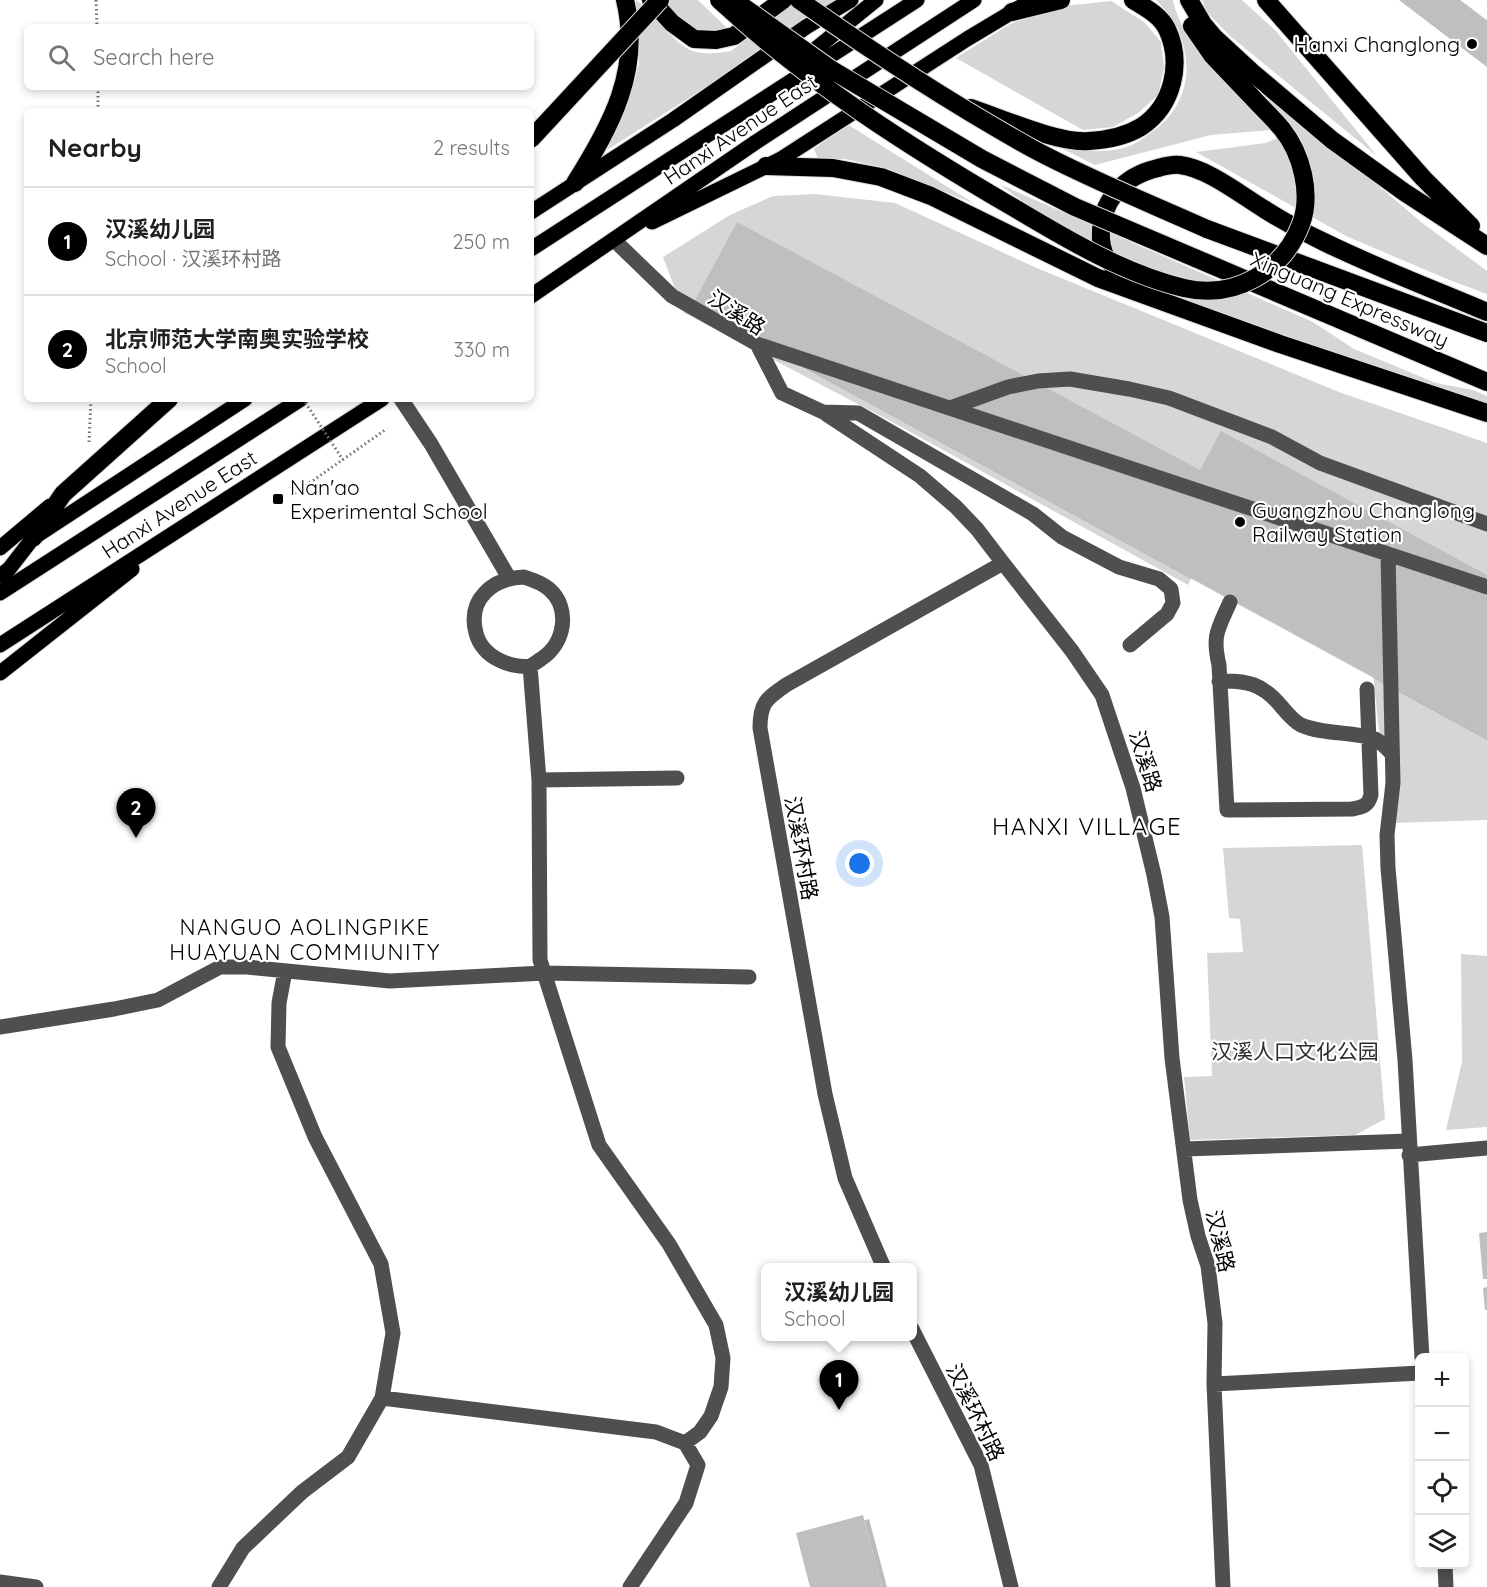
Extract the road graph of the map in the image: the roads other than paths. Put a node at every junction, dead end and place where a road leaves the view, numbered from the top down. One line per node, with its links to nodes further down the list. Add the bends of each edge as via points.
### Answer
1 (625, 0): 23 (highway, via 631,48 626,78 615,114)
2 (651, 0): 6 (highway, via 694,39 716,40 734,36)
3 (660, 0): 21 (highway, bridge)
4 (720, 0): 15 (highway, bridge, via 784,56 890,133 1039,222 1139,273 1186,288 1233,287 1264,273 1285,253 1300,224 1306,198 1302,173 1282,129 1212,55 1188,19)
5 (734, 0): 33 (highway, Xinguang Expressway, bridge, via 832,70 982,159 1075,207)
6 (783, 0)
7 (799, 0): 19 (highway, bridge)
8 (851, 0): 23 (main road)
9 (876, 0): 20 (main road)
10 (917, 0): 20 (main road, Hanxi Avenue East)
11 (974, 0): 25 (main road, Hanxi Avenue East)
12 (1032, 0): 18 (main road)
13 (1061, 0): 18 (highway)
14 (1133, 0): 19 (highway, bridge, via 1154,13 1167,29 1175,57 1169,92 1157,114 1141,127 1113,139 1086,142 1048,135)
15 (1181, 0)
16 (1189, 0): 26 (highway, via 1214,37 1332,140 1404,192)
17 (1266, 0): 26 (highway, via 1423,178)
18 (1012, 12): 22 (main road)
19 (954, 102): 31 (highway, Xinguang Expressway, bridge, via 1044,154 1207,229)
20 (723, 124): 27 (main road, Hanxi Avenue East)
21 (534, 136)
22 (766, 166): 25 (main road); 29 (highway, via 833,168 881,177 931,196 1098,278)
23 (575, 183): 24 (main road)
24 (534, 210)
25 (614, 240): 28 (main road, Hanxi Avenue East); 32 (street, 汉溪路, via 672,296)
26 (1487, 244)
27 (534, 247)
28 (534, 294)
29 (1182, 308): 30 (highway, via 1110,264 1101,244 1103,214 1123,184 1136,175 1169,165 1195,169 1325,243); 41 (highway)
30 (1487, 312)
31 (1487, 333)
32 (757, 344): 39 (street); 40 (street, 汉溪路, via 782,393)
33 (1487, 382)
34 (165, 402): 42 (highway)
35 (240, 402): 45 (main road)
36 (297, 402): 52 (main road, Hanxi Avenue East)
37 (377, 402): 44 (main road, Hanxi Avenue East)
38 (403, 402): 50 (street)
39 (950, 408): 43 (street, via 1008,387 1038,381 1070,379 1129,389 1169,398 1272,437 1320,463); 47 (street)
40 (823, 412): 48 (street, 汉溪路, via 920,476 956,507); 55 (street, via 858,413 1033,514 1062,537 1119,567 1159,579 1171,589 1173,603 1167,614)
41 (1487, 413)
42 (63, 494): 45 (highway); 46 (main road)
43 (1487, 524)
44 (176, 531): 54 (main road, Hanxi Avenue East); 57 (main road, via 114,585)
45 (33, 538): 49 (main road)
46 (0, 548)
47 (1388, 554): 51 (street); 61 (street)
48 (1003, 563): 70 (street, 汉溪路, via 1102,695 1133,788 1162,917 1172,1058); 71 (street, 汉溪环村路, via 786,685 766,699 760,711 825,1094 845,1179)
49 (0, 576)
50 (509, 578): 56 (street, via 538,581 559,602 563,616 557,644); 56 (street, via 496,583 477,605 476,634 493,657 506,664)
51 (1487, 587)
52 (0, 593)
53 (1230, 602): 58 (street, via 1216,634)
54 (0, 645)
55 (1130, 645)
56 (530, 666): 63 (street)
57 (0, 673)
58 (1220, 681): 60 (street, via 1253,683 1275,698 1298,724); 60 (street, via 1227,810 1363,807 1371,795)
59 (1367, 689): 60 (street)
60 (1369, 739): 61 (street, via 1375,739)
61 (1392, 754): 68 (street, via 1388,868 1405,1060)
62 (677, 778): 63 (street)
63 (538, 780): 65 (street, via 540,960)
64 (285, 971): 65 (street, via 390,981); 67 (street, via 220,967 158,1000); 76 (street, via 279,1003 278,1047 315,1137 381,1263 393,1333)
65 (544, 973): 66 (street); 77 (street, via 599,1144 669,1244 716,1325 723,1358 721,1387 711,1416)
66 (749, 977)
67 (0, 1027)
68 (1408, 1148): 69 (street); 70 (street); 73 (street)
69 (1487, 1148)
70 (1185, 1149): 75 (street, 汉溪路, via 1190,1200 1210,1278 1215,1323)
71 (882, 1263)
72 (917, 1339): 83 (street, 汉溪环村路, via 981,1465)
73 (1422, 1353)
74 (1415, 1373): 75 (street)
75 (1214, 1384): 84 (street, 汉溪路)
76 (381, 1398): 77 (street, via 656,1432); 81 (street, via 348,1457 302,1492 243,1548)
77 (686, 1443): 82 (street, via 698,1465 686,1503)
78 (1444, 1569): 85 (street)
79 (0, 1582): 80 (street)
80 (36, 1587)
81 (219, 1587)
82 (630, 1587)
83 (1011, 1587)
84 (1224, 1587)
85 (1446, 1587)

